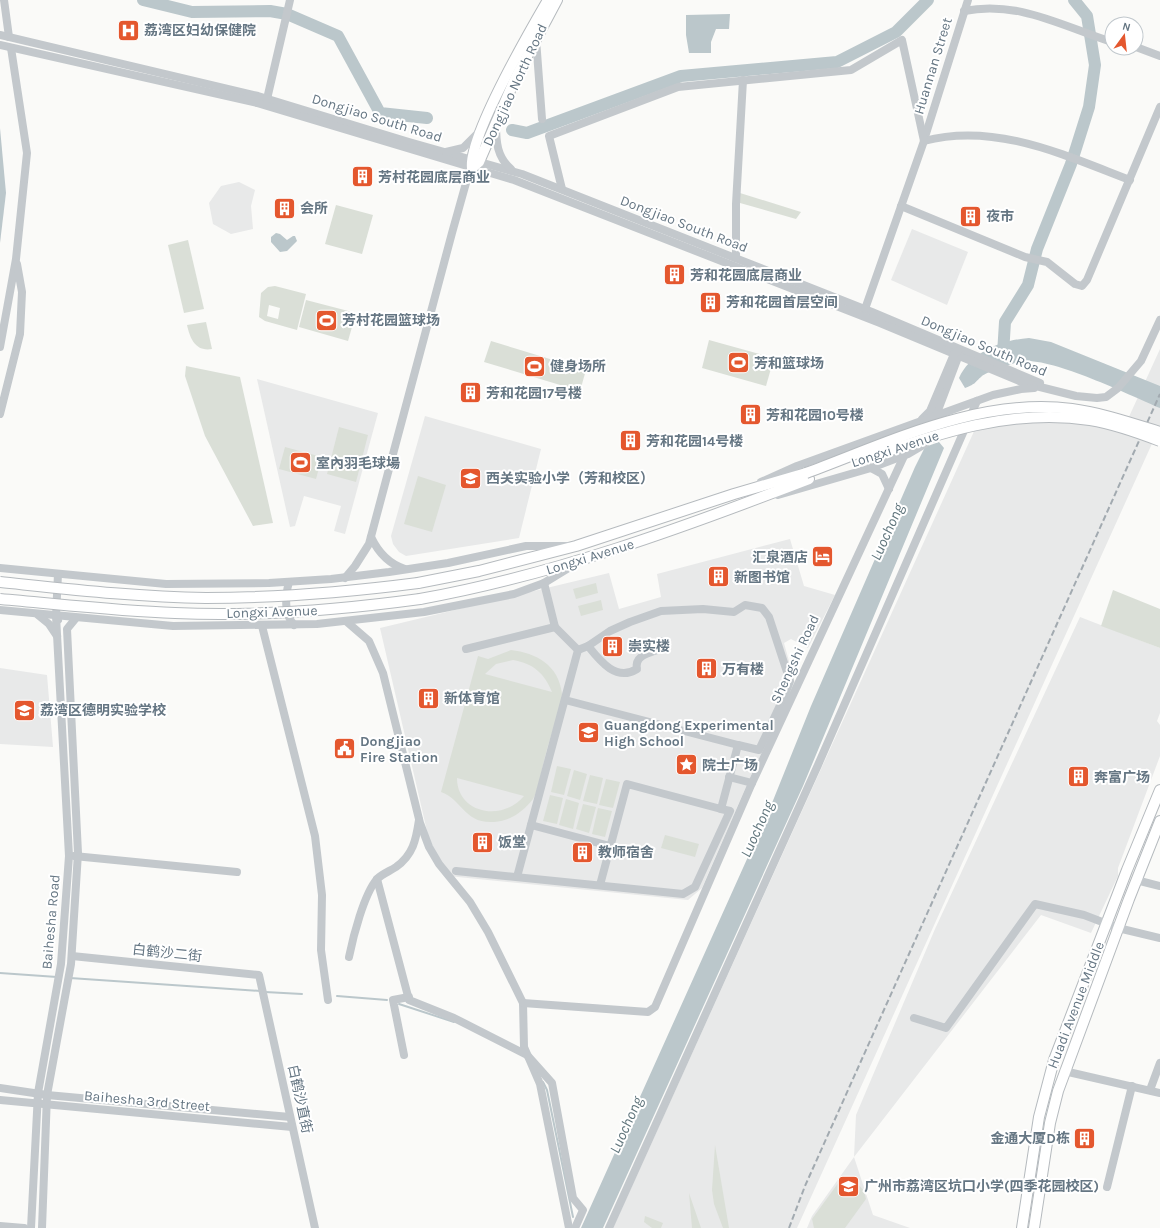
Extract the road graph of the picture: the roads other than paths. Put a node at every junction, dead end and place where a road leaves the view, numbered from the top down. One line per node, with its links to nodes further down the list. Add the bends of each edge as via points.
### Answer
1 (4, 0): 8 (street)
2 (548, 0): 19 (main road, Dongjiao North Road)
3 (557, 0): 9 (main road, Dongjiao North Road)
4 (968, 0): 7 (street, Huannan Street)
5 (290, 1): 15 (street)
6 (995, 1): 7 (street); 10 (street, via 1030,6)
7 (964, 11): 20 (street, Huannan Street)
8 (4, 36): 15 (street, Dongjiao South Road)
9 (536, 38): 17 (street); 18 (main road, Dongjiao North Road)
10 (1104, 40)
11 (5, 46): 22 (street, Dongjiao South Road, via 257,102); 27 (street, via 27,153)
12 (1144, 50): 13 (street)
13 (1160, 56)
14 (744, 80): 20 (street, via 851,70 902,40); 25 (street, via 678,86 549,136); 28 (street, via 736,204)
15 (267, 98): 21 (street, Dongjiao South Road)
16 (1160, 108): 24 (street)
17 (542, 119)
18 (496, 121): 22 (main road, Dongjiao North Road); 23 (street, via 498,152)
19 (482, 130): 21 (street, via 463,148); 22 (main road, Dongjiao North Road)
20 (924, 141): 24 (street, via 947,137 1017,140); 26 (street, Huannan Street)
21 (445, 153): 22 (street, Dongjiao South Road)
22 (474, 163): 23 (street, Dongjiao South Road); 32 (street, Dongjiao South Road); 47 (street, Dongjiao North Road, via 452,233)
23 (513, 171): 25 (street, Dongjiao South Road)
24 (1130, 180): 26 (street, via 1087,280 1082,286 1075,284 1047,262 1025,257)
25 (562, 189): 28 (street, Dongjiao South Road)
26 (901, 206): 29 (street, Huannan Street)
27 (16, 258): 31 (street); 36 (street, via 22,292 20,334)
28 (736, 258): 29 (street, Dongjiao South Road)
29 (865, 309): 32 (street, Dongjiao South Road)
30 (1160, 320): 34 (street, via 1146,351 1134,369 1111,393 1097,398 1076,396)
31 (0, 347)
32 (958, 353): 33 (street, Dongjiao South Road, via 968,360); 33 (street, Dongjiao South Road, via 976,355); 37 (street); 38 (street, via 930,411)
33 (1008, 372): 34 (street, Dongjiao South Road)
34 (1047, 388): 35 (street, via 1014,390)
35 (977, 401): 37 (street); 124 (street, via 821,758)
36 (0, 414)
37 (936, 416): 38 (street); 41 (street, via 925,444)
38 (920, 421): 41 (street, Shengshi Road, via 920,438); 45 (street, via 797,466)
39 (1160, 432): 43 (main road, Longxi Avenue, bridge, via 1071,409 1010,409 936,426)
40 (1160, 441): 43 (main road, Longxi Avenue, bridge, via 1115,425 1073,418 1046,416 993,421 933,436)
41 (906, 455): 42 (street); 44 (street, Shengshi Road)
42 (871, 468): 44 (street, via 882,474); 46 (street)
43 (807, 476): 45 (main road, Longxi Avenue); 46 (main road, Longxi Avenue)
44 (889, 489): 75 (street, Shengshi Road)
45 (734, 494): 48 (main road, Longxi Avenue)
46 (741, 505): 49 (main road, Longxi Avenue)
47 (371, 536): 51 (street, via 384,558); 53 (street, Dongjiao North Road, via 364,554)
48 (576, 546): 51 (street, via 526,546); 54 (main road, Longxi Avenue, bridge, via 493,568 418,583 326,593 206,598 121,594)
49 (579, 562): 56 (street); 57 (main road, Longxi Avenue, bridge, via 490,585 420,599 317,611 175,613)
50 (0, 568): 52 (street)
51 (406, 570): 53 (street)
52 (58, 574): 55 (street, via 200,585); 60 (street, Baihesha Road)
53 (345, 578): 55 (street)
54 (0, 582)
55 (289, 582): 63 (street, via 288,612)
56 (544, 583): 62 (street, via 532,589 462,606); 65 (street)
57 (0, 599)
58 (0, 610): 59 (street)
59 (37, 614): 60 (street); 66 (street, via 49,624)
60 (56, 616): 61 (street); 66 (street, Baihesha Road); 68 (street)
61 (76, 618): 64 (street, via 173,626); 68 (street, via 67,629)
62 (347, 622): 63 (street); 78 (street, via 369,641 383,673)
63 (294, 625): 64 (street)
64 (262, 626): 98 (street, via 314,836 322,895 321,950)
65 (555, 627): 70 (street); 71 (street)
66 (57, 636): 82 (street, Baihesha Road)
67 (662, 641): 69 (street, via 660,649 642,655 638,660 637,669 624,674 606,667)
68 (67, 645): 83 (street, Baihesha Road)
69 (588, 646): 71 (street); 73 (street, via 610,631 661,611 703,609 734,612 746,606 762,608 769,617 790,681 759,750)
70 (466, 649)
71 (578, 650): 72 (street)
72 (565, 700): 73 (street); 80 (street)
73 (738, 744): 74 (street)
74 (729, 777): 75 (street); 77 (street)
75 (752, 783): 99 (street, Shengshi Road, via 655,1007 648,1012)
76 (1160, 790): 91 (main road, Huadi Avenue Middle)
77 (721, 809): 81 (street, via 627,784); 89 (street, via 730,811 695,887 689,892 683,894)
78 (419, 817): 87 (street, via 412,850 397,866); 99 (street, via 429,847 439,864 470,902 488,932)
79 (1160, 821): 88 (main road, Huadi Avenue Middle)
80 (531, 825): 81 (street); 86 (street)
81 (610, 846): 89 (street)
82 (69, 856): 83 (street); 109 (street, Baihesha Road, via 61,964)
83 (78, 857): 85 (street); 95 (street, Baihesha Road)
84 (456, 871): 86 (street)
85 (237, 872)
86 (517, 877): 89 (street)
87 (377, 879): 94 (street, via 366,899); 97 (street)
88 (1136, 880): 90 (street); 92 (main road, Huadi Avenue Middle)
89 (600, 885)
90 (1160, 886)
91 (1106, 924): 92 (street); 100 (street, via 1084,915 1036,904 946,1028); 125 (main road, Huadi Avenue Middle, via 1047,1084 1038,1124)
92 (1118, 928): 93 (street); 104 (main road, Huadi Avenue Middle)
93 (1160, 938)
94 (349, 956)
95 (72, 960): 96 (street, 白鹤沙二街); 110 (street, Baihesha Road)
96 (259, 976): 114 (street, 白鹤沙直街)
97 (409, 997): 101 (street, via 393,1000); 102 (street, via 409,1000 461,1021)
98 (328, 1000)
99 (523, 1004): 102 (street, via 524,1047)
100 (914, 1018)
101 (404, 1054)
102 (528, 1055): 122 (street, via 540,1084); 123 (street, via 552,1083 573,1198 583,1210)
103 (1160, 1063): 107 (street)
104 (1064, 1071): 105 (street); 126 (main road, Huadi Avenue Middle, via 1050,1123)
105 (1132, 1086): 107 (street); 116 (street)
106 (0, 1088): 109 (street, Baihesha 3rd Street)
107 (1150, 1090): 108 (street)
108 (1160, 1092)
109 (38, 1093): 110 (street, Baihesha 3rd Street); 112 (street, Baihesha Road)
110 (47, 1095): 113 (street, Baihesha Road); 114 (street, Baihesha 3rd Street)
111 (0, 1100): 112 (street, Baihesha 3rd Street)
112 (37, 1104): 113 (street, Baihesha 3rd Street); 119 (street, Baihesha Road)
113 (46, 1105): 115 (street, Baihesha 3rd Street); 120 (street, Baihesha Road)
114 (290, 1117): 115 (street, 白鹤沙直街)
115 (292, 1127): 121 (street, 白鹤沙直街)
116 (1107, 1187)
117 (0, 1226): 118 (street)
118 (24, 1228)
119 (31, 1228)
120 (42, 1228)
121 (315, 1228)
122 (569, 1228)
123 (575, 1228)
124 (608, 1228)
125 (1022, 1228)
126 (1034, 1228)

